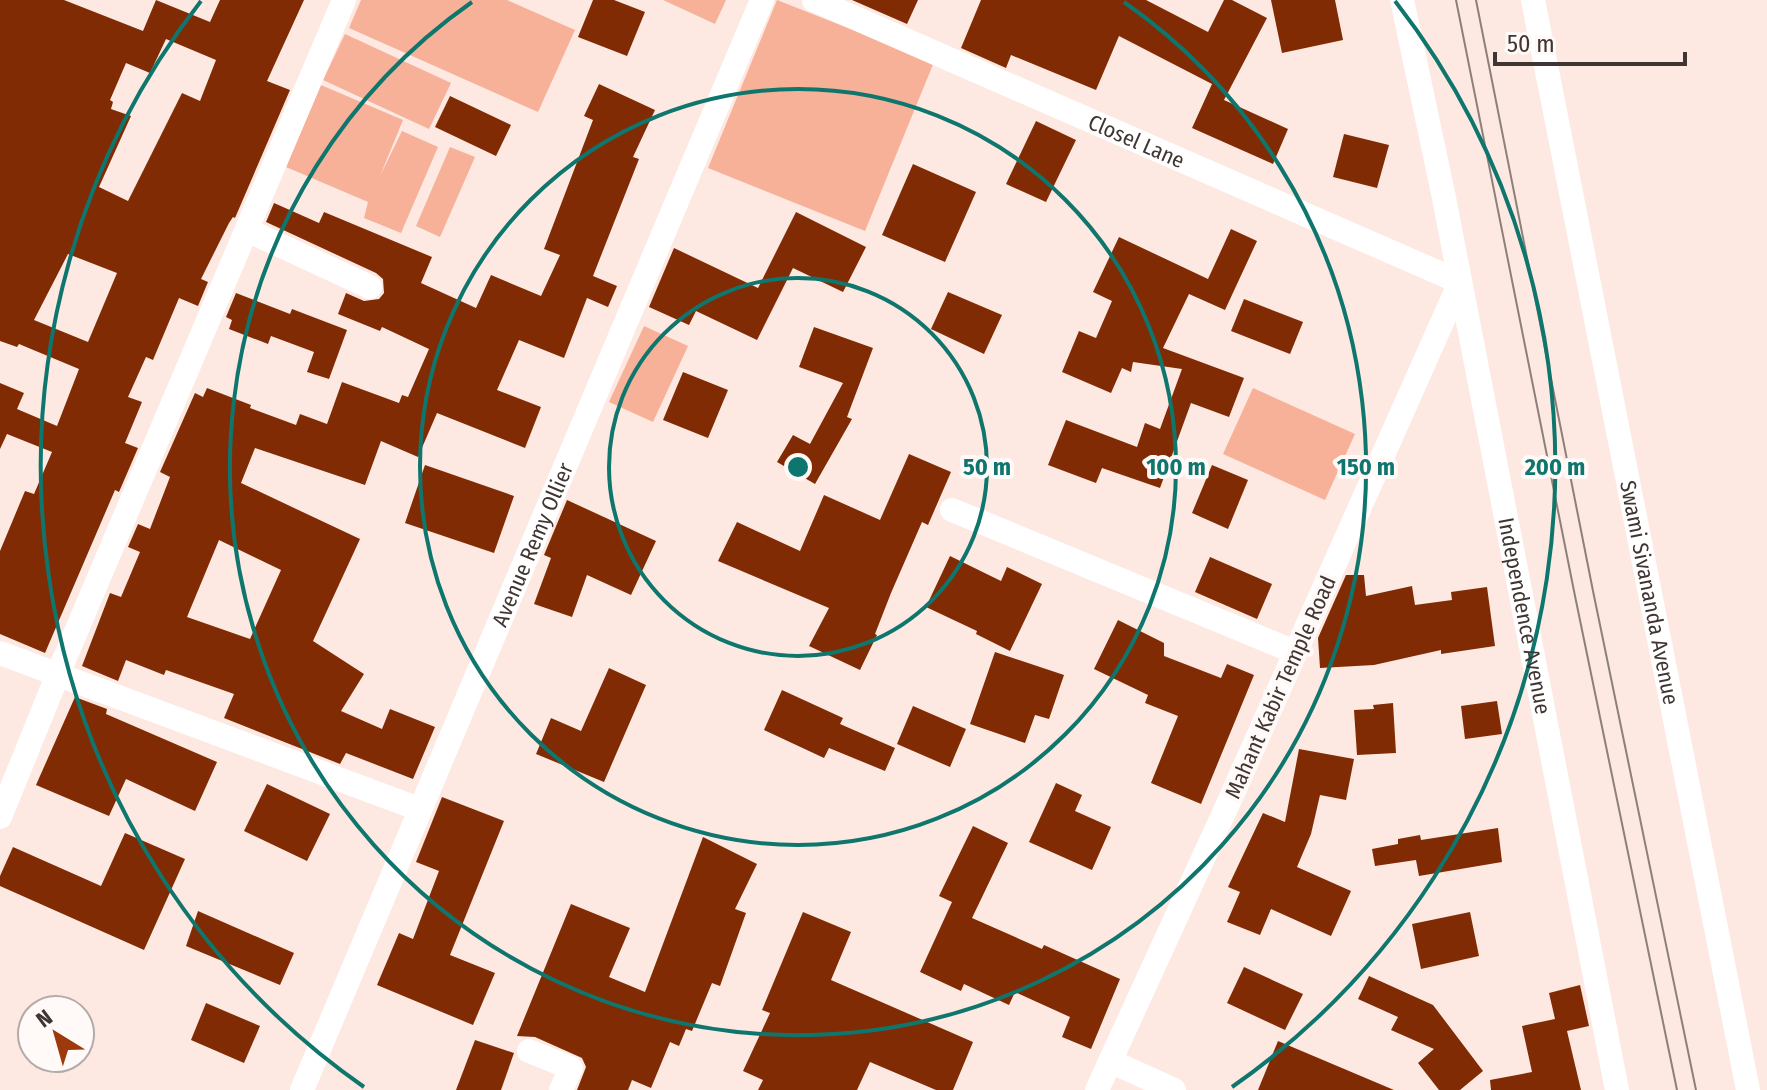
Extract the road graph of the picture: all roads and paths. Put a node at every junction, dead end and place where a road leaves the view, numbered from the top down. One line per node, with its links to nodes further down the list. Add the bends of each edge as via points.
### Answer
1 (344, 0): 6 (street)
2 (762, 0): 13 (street, Avenue Remy Ollier)
3 (814, 0): 7 (street, Closel Lane)
4 (1402, 0): 7 (street, Independence Avenue)
5 (1533, 0): 22 (street, Swami Sivananda Avenue)
6 (247, 230): 8 (street); 12 (street)
7 (1460, 282): 10 (street, Mahant Kabir Temple Road); 21 (street, Independence Avenue)
8 (370, 287)
9 (952, 510): 10 (street)
10 (1295, 652): 16 (street, Mahant Kabir Temple Road)
11 (0, 653): 12 (street)
12 (58, 674): 13 (street); 14 (street)
13 (419, 809): 17 (street, Avenue Remy Ollier)
14 (0, 817)
15 (529, 1051): 18 (street, via 571,1068)
16 (1110, 1061): 19 (street, Mahant Kabir Temple Road); 20 (street)
17 (302, 1090)
18 (561, 1090)
19 (1097, 1090)
20 (1174, 1090)
21 (1617, 1090)
22 (1748, 1090)

